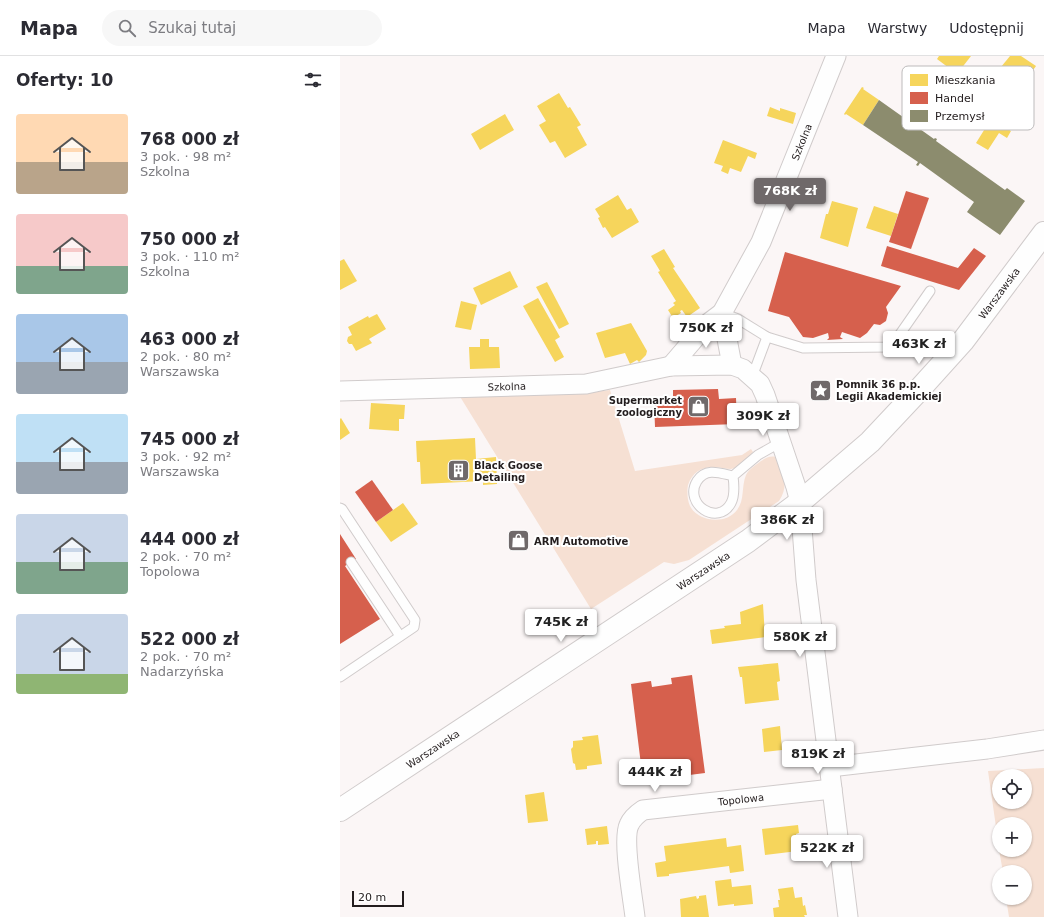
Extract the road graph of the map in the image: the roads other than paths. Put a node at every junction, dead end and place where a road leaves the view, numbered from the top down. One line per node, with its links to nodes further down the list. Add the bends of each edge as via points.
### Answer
1 (836, 56): 4 (street, Szkolna, via 761,242)
2 (1044, 233): 12 (main road, Warszawska, via 962,341 917,392 870,442)
3 (930, 291): 5 (lane, via 891,347 803,348)
4 (722, 313): 5 (lane, via 738,319); 6 (street); 7 (street, Szkolna, via 706,325)
5 (767, 337): 8 (lane)
6 (732, 365): 7 (street, Szkolna); 8 (street, Szkolna, via 743,369)
7 (671, 366): 9 (street, Szkolna, via 586,384)
8 (752, 377): 10 (street, Szkolna, via 760,384 765,395)
9 (340, 390)
10 (781, 442): 11 (lane, via 758,455); 12 (street, Szkolna)
11 (733, 476): 11 (lane, via 711,471 704,474 695,484 695,501 708,512 724,512 731,503 734,491)
12 (800, 502): 18 (street, Szkolna, via 806,580); 20 (main road, Warszawska, via 748,541)
13 (340, 508): 15 (lane, via 415,620 414,628)
14 (351, 562): 15 (lane)
15 (400, 636): 16 (lane)
16 (340, 677)
17 (1044, 740): 18 (street)
18 (830, 767): 19 (street, Szkolna)
19 (832, 789): 21 (street, Topolowa, via 643,810 634,816 628,826 626,842); 22 (street, Szkolna)
20 (340, 810)
21 (635, 917)
22 (848, 917)

